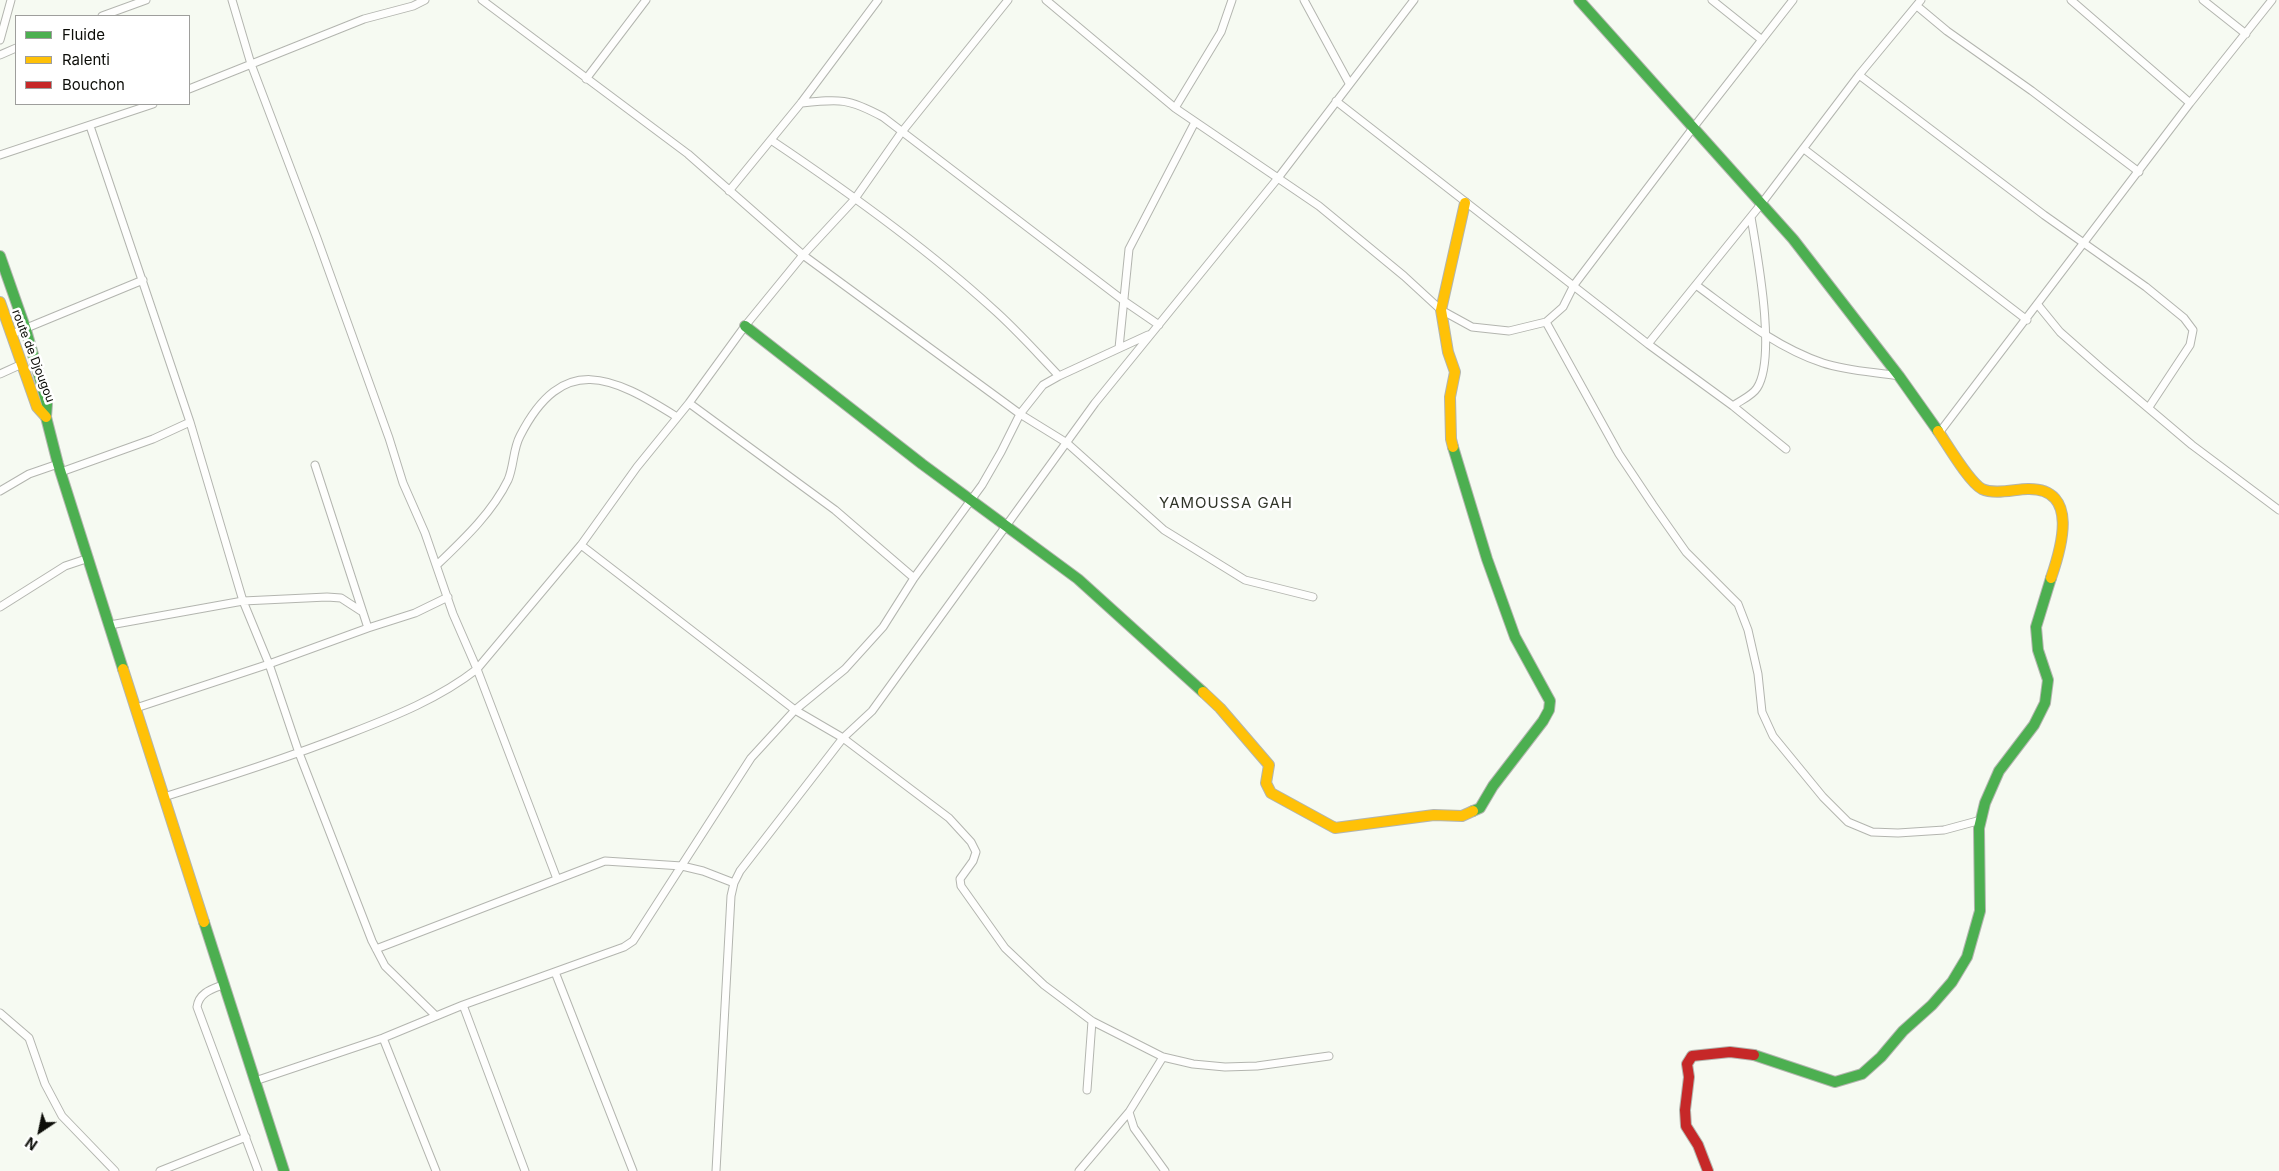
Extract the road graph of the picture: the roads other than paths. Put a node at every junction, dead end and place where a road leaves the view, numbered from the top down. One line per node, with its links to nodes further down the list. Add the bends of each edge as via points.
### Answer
1 (11, 0): 22 (street)
2 (146, 0): 20 (street)
3 (232, 0): 26 (street)
4 (425, 0): 26 (street, via 364,19)
5 (482, 0): 28 (street)
6 (646, 0): 28 (street)
7 (878, 0): 32 (street)
8 (1008, 0): 39 (street)
9 (1046, 0): 35 (street)
10 (1232, 0): 35 (street, via 1221,32)
11 (1304, 0): 29 (street)
12 (1414, 0): 29 (street)
13 (1579, 0): 38 (main road)
14 (1712, 0): 23 (street)
15 (1793, 0): 23 (street)
16 (2071, 0): 33 (street)
17 (2203, 0): 21 (street)
18 (2272, 0): 21 (street)
19 (1919, 3): 27 (street); 43 (street, via 1947,31)
20 (105, 15)
21 (2246, 34): 33 (street)
22 (0, 40)
23 (1762, 40): 38 (street)
24 (15, 48): 25 (street)
25 (0, 54)
26 (251, 64): 30 (street); 92 (street, via 317,238 403,482)
27 (1859, 75): 41 (street); 50 (street)
28 (586, 79): 45 (street, via 688,154)
29 (1349, 83): 31 (street)
30 (190, 89)
31 (1336, 101): 44 (street); 47 (street)
32 (801, 103): 39 (street, via 839,99 860,105 883,117); 40 (street)
33 (2190, 104): 43 (street)
34 (150, 105): 37 (street)
35 (1176, 108): 36 (street)
36 (1195, 122): 44 (street); 57 (street, via 1129,249)
37 (90, 126): 42 (street); 53 (street)
38 (1693, 128): 48 (main road); 55 (street)
39 (901, 133): 46 (street); 57 (street)
40 (771, 140): 45 (street); 46 (street)
41 (1804, 149): 48 (street); 60 (street)
42 (0, 155)
43 (2139, 172): 50 (street)
44 (1278, 178): 59 (street, via 1319,206); 62 (street)
45 (729, 191): 52 (street)
46 (854, 200): 52 (street); 72 (street, via 912,242 992,308)
47 (1465, 203): 55 (street); 59 (main road)
48 (1762, 203): 49 (street); 73 (main road)
49 (1751, 217): 54 (street); 67 (street, via 1761,278)
50 (2085, 244): 58 (street); 76 (street, via 2146,287 2184,318 2193,330 2190,345)
51 (0, 256): 64 (main road)
52 (803, 256): 63 (street); 77 (street)
53 (143, 280): 64 (street); 80 (street)
54 (1696, 284): 67 (street); 68 (street)
55 (1574, 285): 61 (street, via 1563,307); 68 (street)
56 (0, 302): 65 (main road, route de Djougou)
57 (1124, 302): 62 (street); 69 (street)
58 (2038, 305): 60 (street); 76 (street, via 2060,332)
59 (1441, 310): 61 (street, via 1472,327 1509,331); 89 (main road, via 1455,372 1450,397 1451,439 1487,559 1515,637 1550,701 1543,721 1480,808 1462,816 1434,815 1335,828 1271,793 1265,781 1269,765 1220,708 1078,579)
60 (2026, 320): 81 (street)
61 (1546, 322): 108 (street, via 1619,454 1648,498 1686,552 1738,604 1758,674 1762,712 1772,736 1824,797 1848,822 1872,832 1944,830)
62 (1159, 325): 66 (street)
63 (745, 326): 74 (street); 87 (main road)
64 (26, 330): 65 (street); 78 (main road, via 47,404)
65 (12, 334): 70 (main road, route de Djougou)
66 (1150, 334): 69 (street); 82 (street)
67 (1765, 336): 73 (street, via 1789,350 1825,364); 75 (street, via 1759,386)
68 (1648, 344): 75 (street)
69 (1120, 348): 72 (street)
70 (22, 364): 71 (street); 78 (main road, route de Djougou, via 37,407)
71 (0, 374)
72 (1059, 376): 77 (street, via 1043,386)
73 (1899, 376): 81 (main road)
74 (689, 403): 79 (street); 93 (street, via 835,510)
75 (1733, 406): 83 (street)
76 (2149, 407): 88 (street, via 2192,445)
77 (1020, 414): 82 (street); 87 (street)
78 (46, 416): 85 (main road)
79 (677, 417): 90 (street); 92 (street, via 610,381 575,380 555,391 534,412 519,438 508,480 491,506 472,531)
80 (190, 422): 85 (street, via 154,439); 96 (street)
81 (1939, 433): 108 (main road, via 1972,480 1983,488 2004,491 2031,489 2051,495 2061,509 2064,525 2060,551 2036,627 2038,650 2048,680 2045,703 2034,725 1999,771)
82 (1067, 444): 89 (street); 95 (street, via 1164,530 1206,557 1244,580)
83 (1786, 449)
84 (315, 465): 98 (street)
85 (60, 468): 86 (street, via 29,474); 91 (main road)
86 (0, 491)
87 (971, 500): 89 (main road); 93 (street)
88 (2279, 510)
89 (1006, 526): 105 (street, via 872,711)
90 (581, 545): 102 (street); 104 (street)
91 (89, 558): 97 (street, via 65,566); 99 (main road)
92 (437, 565): 94 (street)
93 (914, 578): 104 (street, via 873,639 845,669)
94 (448, 597): 100 (street, via 415,613); 102 (street)
95 (1313, 597)
96 (243, 601): 98 (street, via 342,598); 99 (street); 101 (street)
97 (0, 607)
98 (361, 610): 100 (street)
99 (110, 625): 103 (main road)
100 (368, 628): 101 (street)
101 (269, 664): 103 (street); 106 (street)
102 (477, 669): 106 (street, via 412,708); 110 (street)
103 (136, 708): 107 (main road)
104 (795, 710): 105 (street); 109 (street, via 751,758)
105 (843, 738): 111 (street, via 771,829); 118 (street, via 949,818 972,842 976,852 960,879 962,886 1005,948 1044,985)
106 (299, 753): 107 (street); 112 (street)
107 (164, 797): 114 (main road)
108 (1981, 820): 136 (main road, via 1980,911 1967,957 1952,982 1932,1005 1903,1030 1882,1057 1862,1074 1836,1082 1754,1055 1730,1052 1692,1056 1687,1064 1686,1126)
109 (682, 866): 110 (street, via 605,861); 111 (street); 113 (street, via 633,941)
110 (556, 879): 112 (street)
111 (734, 883): 133 (street)
112 (376, 950): 117 (street, via 385,966)
113 (556, 972): 115 (street); 132 (street)
114 (226, 984): 122 (main road); 125 (street, via 203,993 197,1007)
115 (463, 1005): 117 (street); 131 (street)
116 (0, 1013): 126 (street, via 29,1038 45,1084 62,1116)
117 (436, 1016): 119 (street)
118 (1092, 1021): 121 (street); 123 (street)
119 (383, 1038): 122 (street); 130 (street)
120 (1329, 1056): 121 (street, via 1225,1068)
121 (1163, 1057): 124 (street)
122 (255, 1082): 129 (main road)
123 (1087, 1090)
124 (1129, 1112): 134 (street); 135 (street, via 1134,1128)
125 (246, 1137): 127 (street); 128 (street)
126 (115, 1171)
127 (160, 1171)
128 (258, 1171)
129 (284, 1171)
130 (436, 1171)
131 (525, 1171)
132 (632, 1171)
133 (716, 1171)
134 (1079, 1171)
135 (1165, 1171)
136 (1708, 1171)

